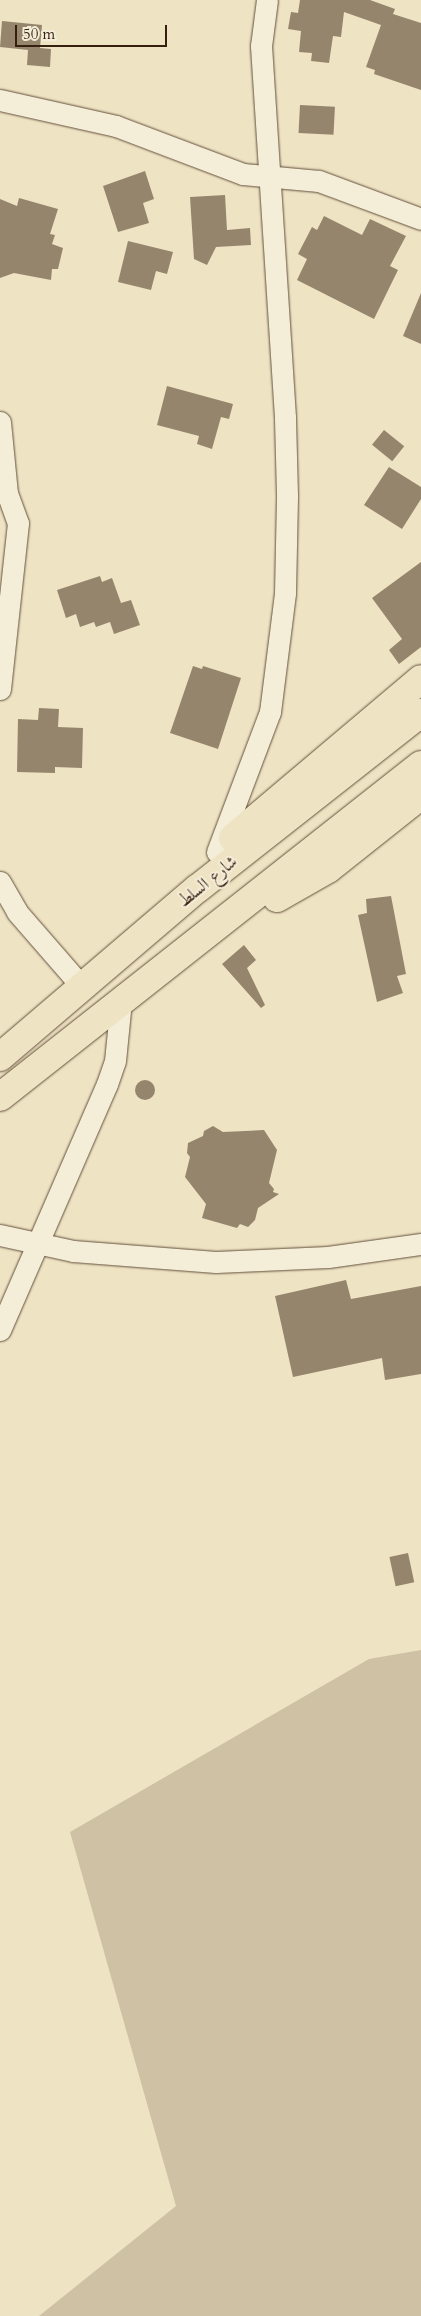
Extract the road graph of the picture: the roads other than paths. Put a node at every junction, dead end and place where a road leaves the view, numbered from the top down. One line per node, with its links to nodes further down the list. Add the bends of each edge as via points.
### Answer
1 (267, 0): 3 (street, via 261,46)
2 (0, 100): 3 (street, via 116,126 231,171)
3 (268, 176): 4 (street, via 318,181); 11 (street, via 285,417 285,593 270,712)
4 (421, 219)
5 (0, 422): 7 (street, via 7,493 18,523)
6 (421, 679): 11 (main road)
7 (0, 689)
8 (421, 713): 14 (main road, شارع السلط, via 197,889)
9 (421, 766): 13 (main road)
10 (421, 796): 13 (main road, via 328,869)
11 (217, 852): 14 (main road, via 129,928)
12 (0, 882): 15 (street, via 17,912)
13 (218, 928): 16 (main road)
14 (105, 969): 15 (main road, شارع السلط)
15 (84, 988): 17 (main road, شارع السلط)
16 (122, 1001): 18 (main road); 20 (street, via 114,1060 107,1084)
17 (0, 1058)
18 (0, 1097)
19 (0, 1235): 20 (street)
20 (35, 1244): 21 (street, via 121,1257 216,1262 328,1257); 22 (street)
21 (421, 1244)
22 (0, 1330)

